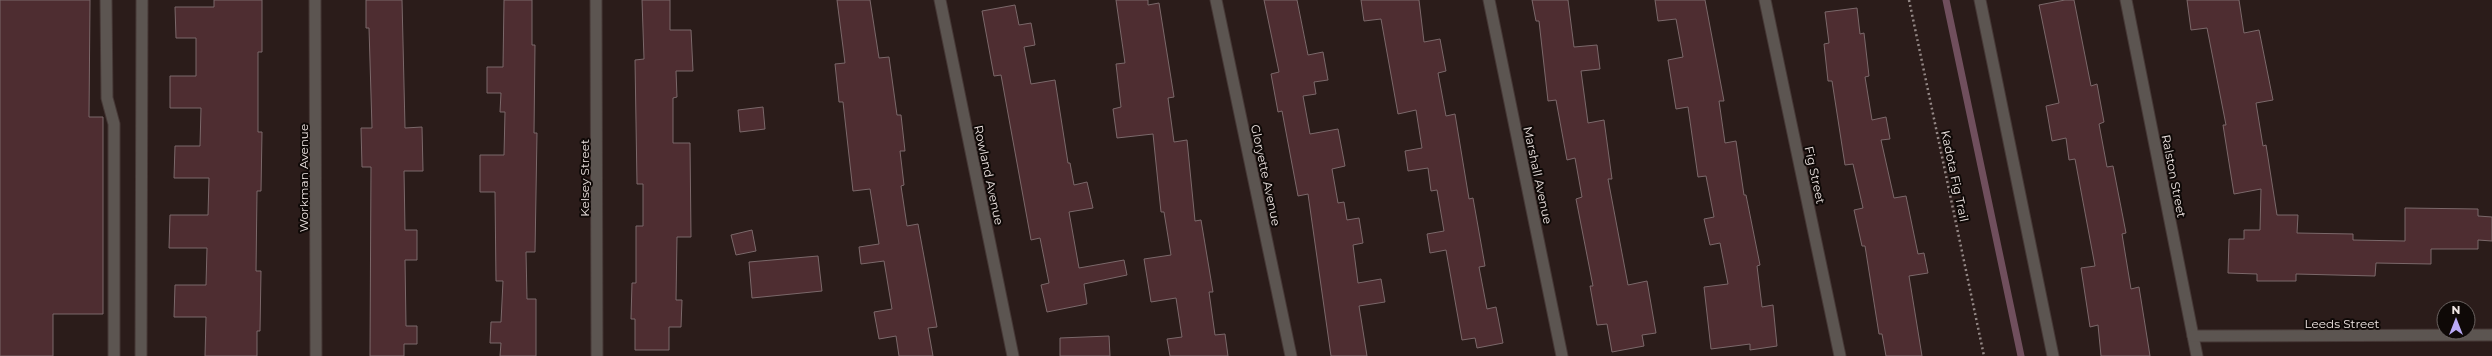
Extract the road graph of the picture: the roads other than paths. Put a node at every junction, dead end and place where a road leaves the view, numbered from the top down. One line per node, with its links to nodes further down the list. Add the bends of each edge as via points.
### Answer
1 (106, 0): 13 (street, via 107,98 114,124)
2 (142, 0): 14 (street)
3 (315, 0): 15 (street, Workman Avenue)
4 (596, 0): 16 (street, Kelsey Street)
5 (940, 0): 17 (street, Rowland Avenue)
6 (1216, 0): 18 (street, Gloryette Avenue)
7 (1488, 0): 19 (street, Marshall Avenue)
8 (1765, 0): 20 (street, Fig Street)
9 (1980, 0): 21 (street)
10 (2126, 0): 12 (street, Ralston Street)
11 (2492, 335): 12 (street, Leeds Street)
12 (2193, 336): 22 (street, Ralston Street)
13 (114, 356)
14 (141, 356)
15 (316, 356)
16 (597, 356)
17 (1013, 356)
18 (1291, 356)
19 (1562, 356)
20 (1840, 356)
21 (2053, 356)
22 (2197, 356)

